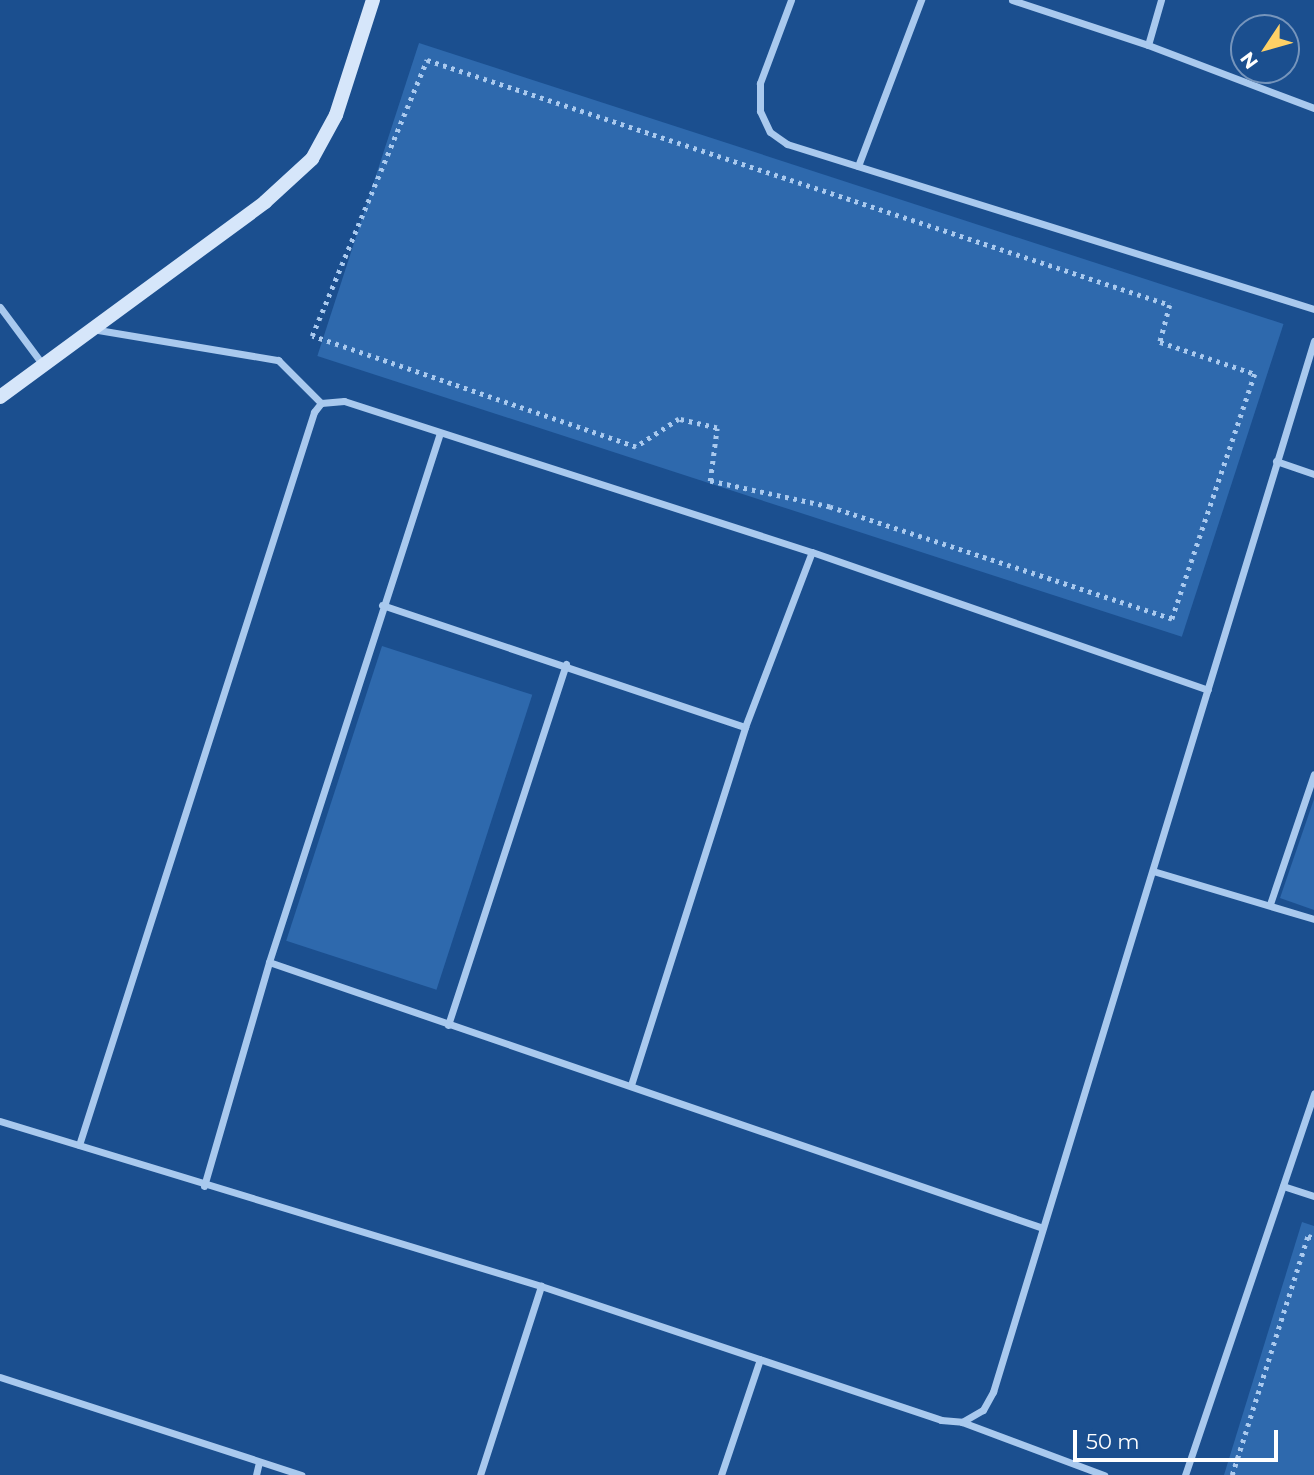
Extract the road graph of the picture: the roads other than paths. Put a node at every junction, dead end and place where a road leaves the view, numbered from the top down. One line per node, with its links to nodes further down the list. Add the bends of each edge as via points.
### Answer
1 (373, 0): 11 (street, via 336,115 312,159 265,202)
2 (791, 0): 8 (street, via 760,83 760,111 770,132 788,144)
3 (921, 0): 8 (street)
4 (1012, 0): 6 (street)
5 (1161, 0): 6 (street)
6 (1148, 45): 7 (street)
7 (1314, 108)
8 (858, 166): 10 (street)
9 (0, 307): 13 (street)
10 (1314, 309)
11 (92, 329): 13 (street); 15 (street, via 278,360)
12 (1314, 341): 17 (street)
13 (43, 365): 14 (street)
14 (0, 397)
15 (321, 403): 16 (street, via 344,401); 33 (street)
16 (440, 433): 19 (street); 20 (street)
17 (1276, 461): 18 (street); 22 (street)
18 (1314, 474)
19 (812, 552): 22 (street); 23 (street)
20 (382, 605): 21 (street); 28 (street)
21 (566, 664): 23 (street); 29 (street)
22 (1208, 690): 25 (street)
23 (745, 727): 30 (street)
24 (1314, 774): 26 (street)
25 (1153, 871): 26 (street); 37 (street)
26 (1270, 904): 27 (street)
27 (1314, 919)
28 (269, 962): 29 (street); 34 (street)
29 (448, 1024): 30 (street)
30 (631, 1085): 37 (street)
31 (1314, 1093): 35 (street)
32 (0, 1121): 33 (street)
33 (79, 1145): 34 (street)
34 (204, 1186): 38 (street)
35 (1283, 1186): 36 (street); 48 (street)
36 (1314, 1196)
37 (1043, 1228): 41 (street, via 993,1392 984,1410)
38 (541, 1286): 39 (street); 45 (street)
39 (760, 1359): 41 (street, via 942,1420); 46 (street)
40 (1, 1380): 42 (street)
41 (962, 1422): 47 (street)
42 (259, 1462): 43 (street); 44 (street)
43 (256, 1475)
44 (301, 1475)
45 (480, 1475)
46 (721, 1475)
47 (1104, 1475)
48 (1185, 1475)

